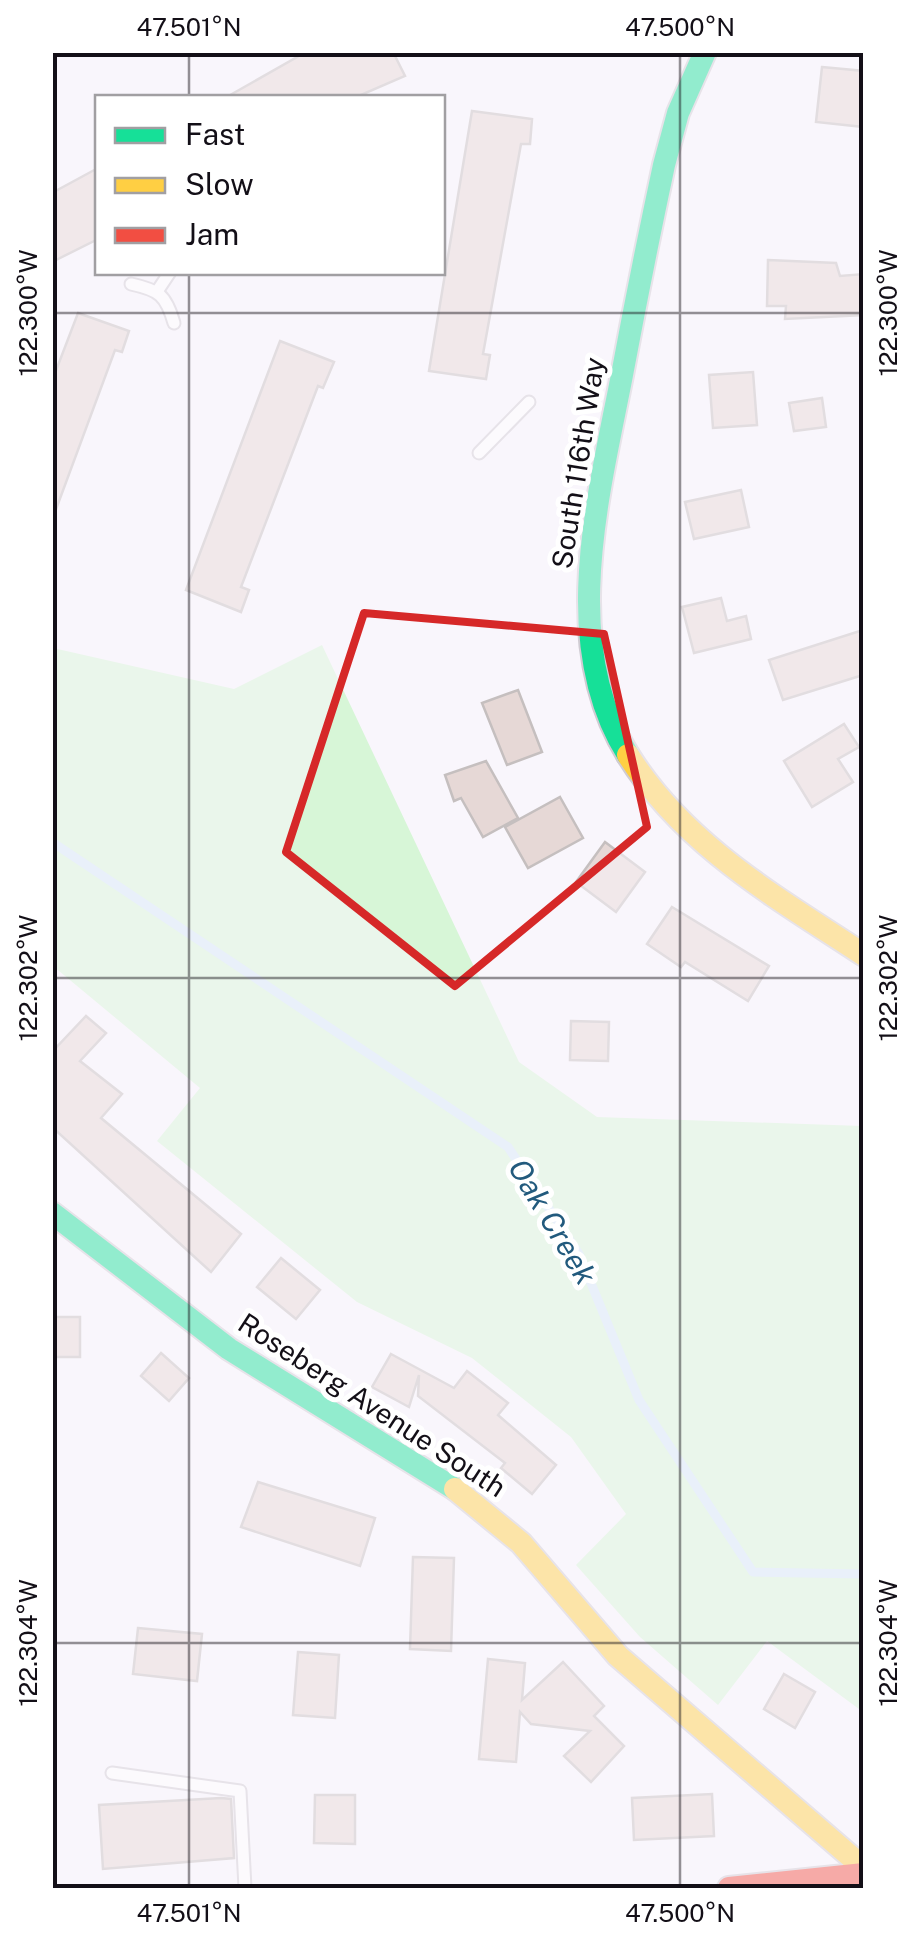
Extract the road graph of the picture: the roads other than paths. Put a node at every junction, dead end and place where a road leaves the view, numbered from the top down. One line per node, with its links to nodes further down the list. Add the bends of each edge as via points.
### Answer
1 (705, 52): 8 (street, South 116th Way, via 664,165 594,523 587,603 592,657 624,749 649,788 722,861)
2 (168, 275): 4 (lane)
3 (131, 284): 4 (lane)
4 (158, 290): 5 (lane)
5 (174, 322)
6 (529, 402): 7 (lane)
7 (479, 453)
8 (864, 955)
9 (52, 1213): 11 (street, Roseberg Avenue South, via 228,1349 461,1493 522,1543 618,1656)
10 (112, 1773): 12 (lane, via 240,1791)
11 (864, 1871): 13 (street)
12 (246, 1888)
13 (729, 1888)

